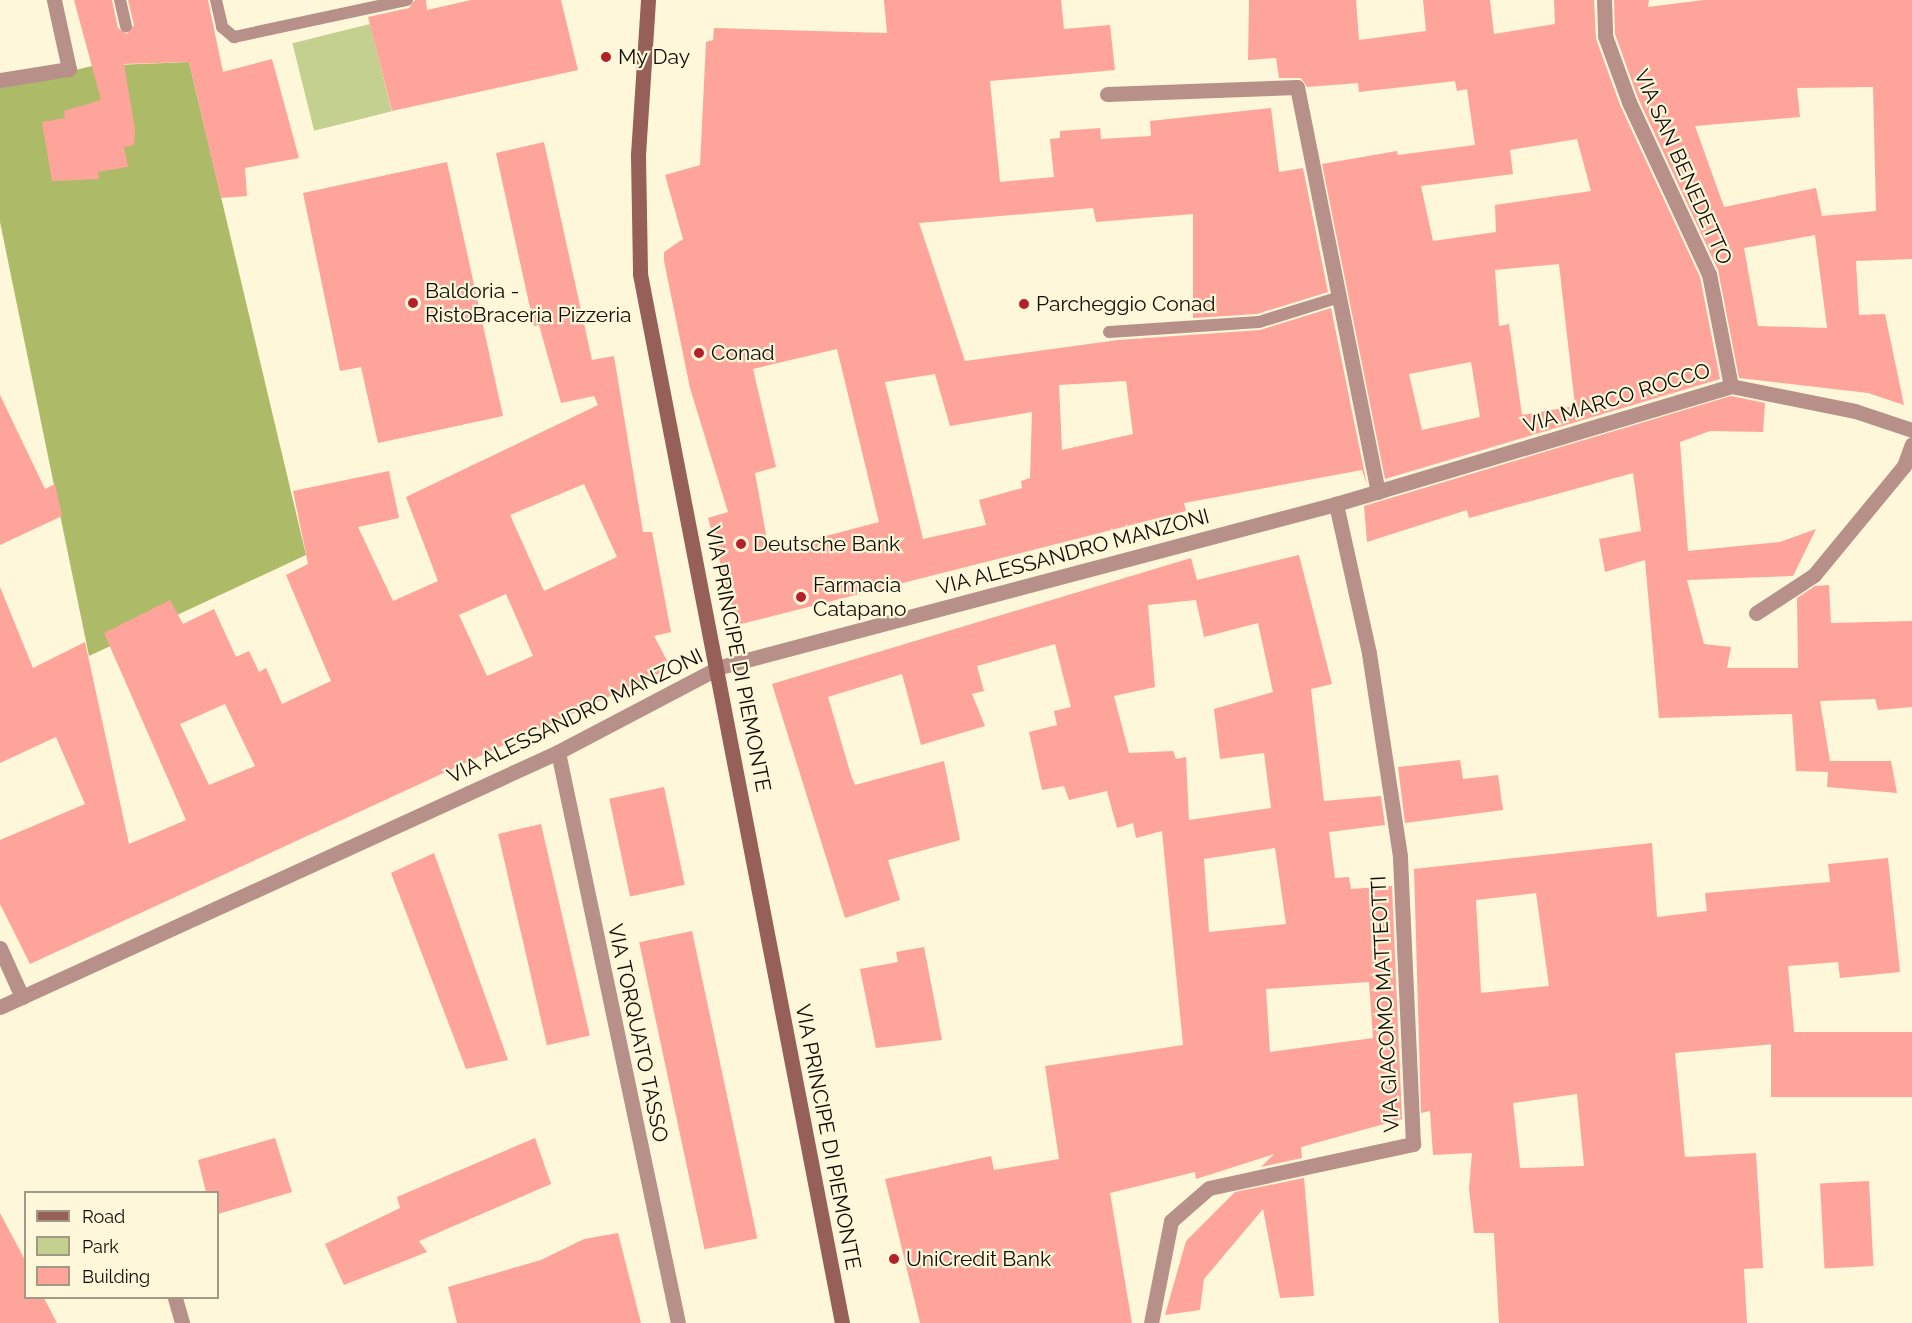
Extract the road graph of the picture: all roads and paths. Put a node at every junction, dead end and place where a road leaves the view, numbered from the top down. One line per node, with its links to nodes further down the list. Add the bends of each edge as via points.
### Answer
1 (54, 0): 8 (street, via 69,69)
2 (120, 0): 7 (lane)
3 (216, 0): 4 (lane, via 222,27 234,37)
4 (407, 0)
5 (648, 0): 18 (main road, VIA PRINCIPE DI PIEMONTE, via 638,156 640,274)
6 (1604, 0): 12 (street, VIA SAN BENEDETTO, via 1605,36 1629,102 1709,274)
7 (126, 26)
8 (0, 80)
9 (1107, 94): 10 (street, via 1297,87)
10 (1340, 297): 11 (lane, via 1259,322); 15 (street)
11 (1109, 332)
12 (1731, 386): 13 (street, VIA MARCO ROCCO, via 1855,411); 15 (street, VIA MARCO ROCCO)
13 (1912, 430)
14 (1912, 444): 17 (street, via 1904,466 1814,575)
15 (1378, 492): 16 (street, VIA MARCO ROCCO)
16 (1336, 504): 18 (street, VIA ALESSANDRO MANZONI); 27 (street, VIA GIACOMO MATTEOTTI, via 1369,652 1400,856 1413,1144 1209,1188 1171,1221)
17 (1756, 613)
18 (720, 667): 19 (street, VIA ALESSANDRO MANZONI); 26 (main road, VIA PRINCIPE DI PIEMONTE)
19 (558, 752): 21 (street, VIA ALESSANDRO MANZONI); 25 (street, VIA TORQUATO TASSO)
20 (0, 948): 21 (street)
21 (22, 997): 22 (street, VIA ALESSANDRO MANZONI)
22 (0, 1007)
23 (175, 1299): 24 (street)
24 (182, 1323)
25 (678, 1323)
26 (842, 1323)
27 (1151, 1323)

